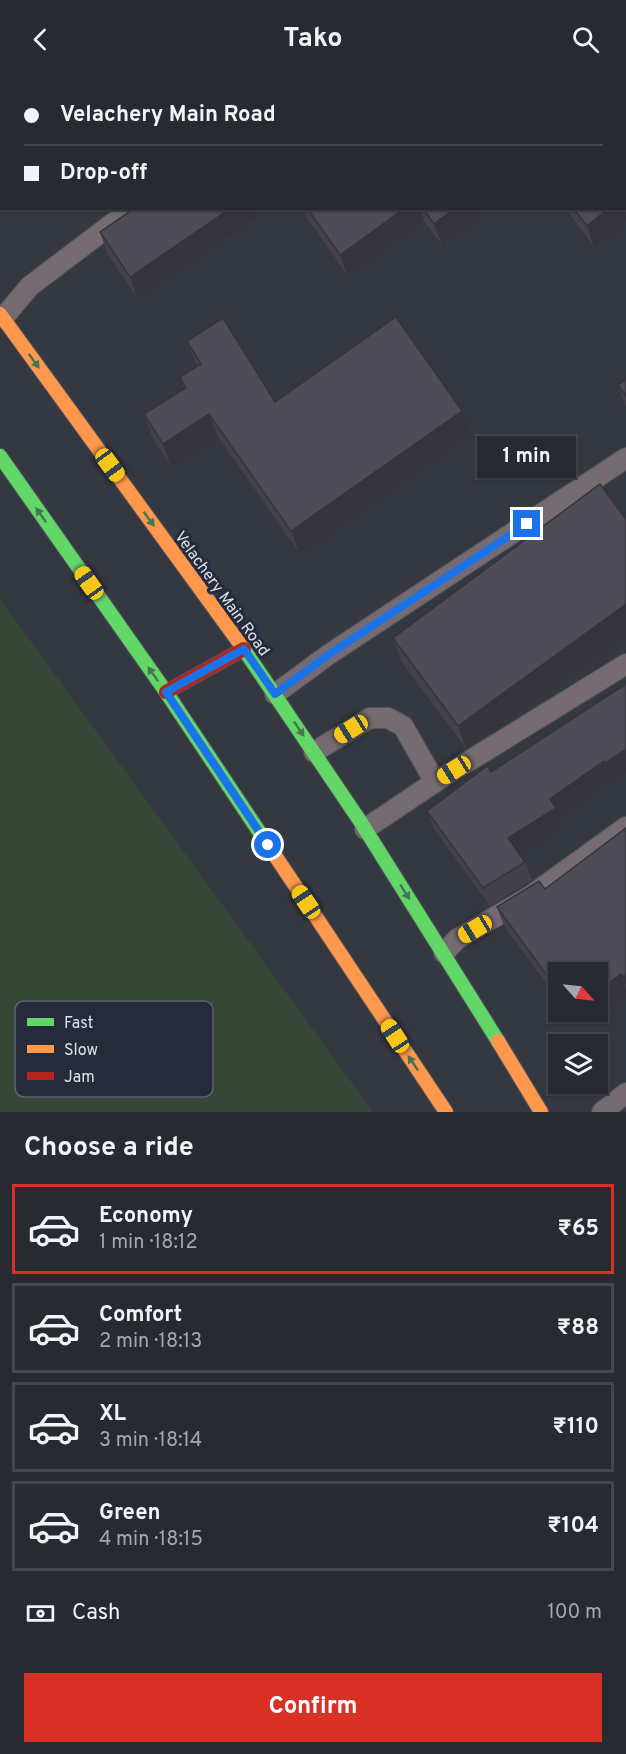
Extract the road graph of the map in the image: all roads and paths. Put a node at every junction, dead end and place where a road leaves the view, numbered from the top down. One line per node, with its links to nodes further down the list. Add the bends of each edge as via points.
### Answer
1 (130, 210): 2 (lane, via 30,286)
2 (2, 316): 5 (main road, Velachery Main Road, one-way to 5)
3 (0, 456): 7 (main road, one-way to 3)
4 (626, 459): 8 (lane)
5 (244, 649): 7 (main road); 8 (main road, Velachery Main Road)
6 (626, 664): 10 (lane)
7 (166, 692): 15 (main road, one-way to 7)
8 (275, 694): 9 (main road, Velachery Main Road, one-way to 9)
9 (314, 752): 10 (lane, via 370,718 388,718 403,726); 12 (main road, Velachery Main Road)
10 (435, 782): 12 (lane)
11 (626, 827): 13 (lane, via 529,897 457,939)
12 (365, 829): 13 (main road, Velachery Main Road, one-way to 13)
13 (444, 953): 16 (main road, Velachery Main Road)
14 (626, 1093): 17 (lane)
15 (446, 1112)
16 (541, 1112)
17 (602, 1112)

